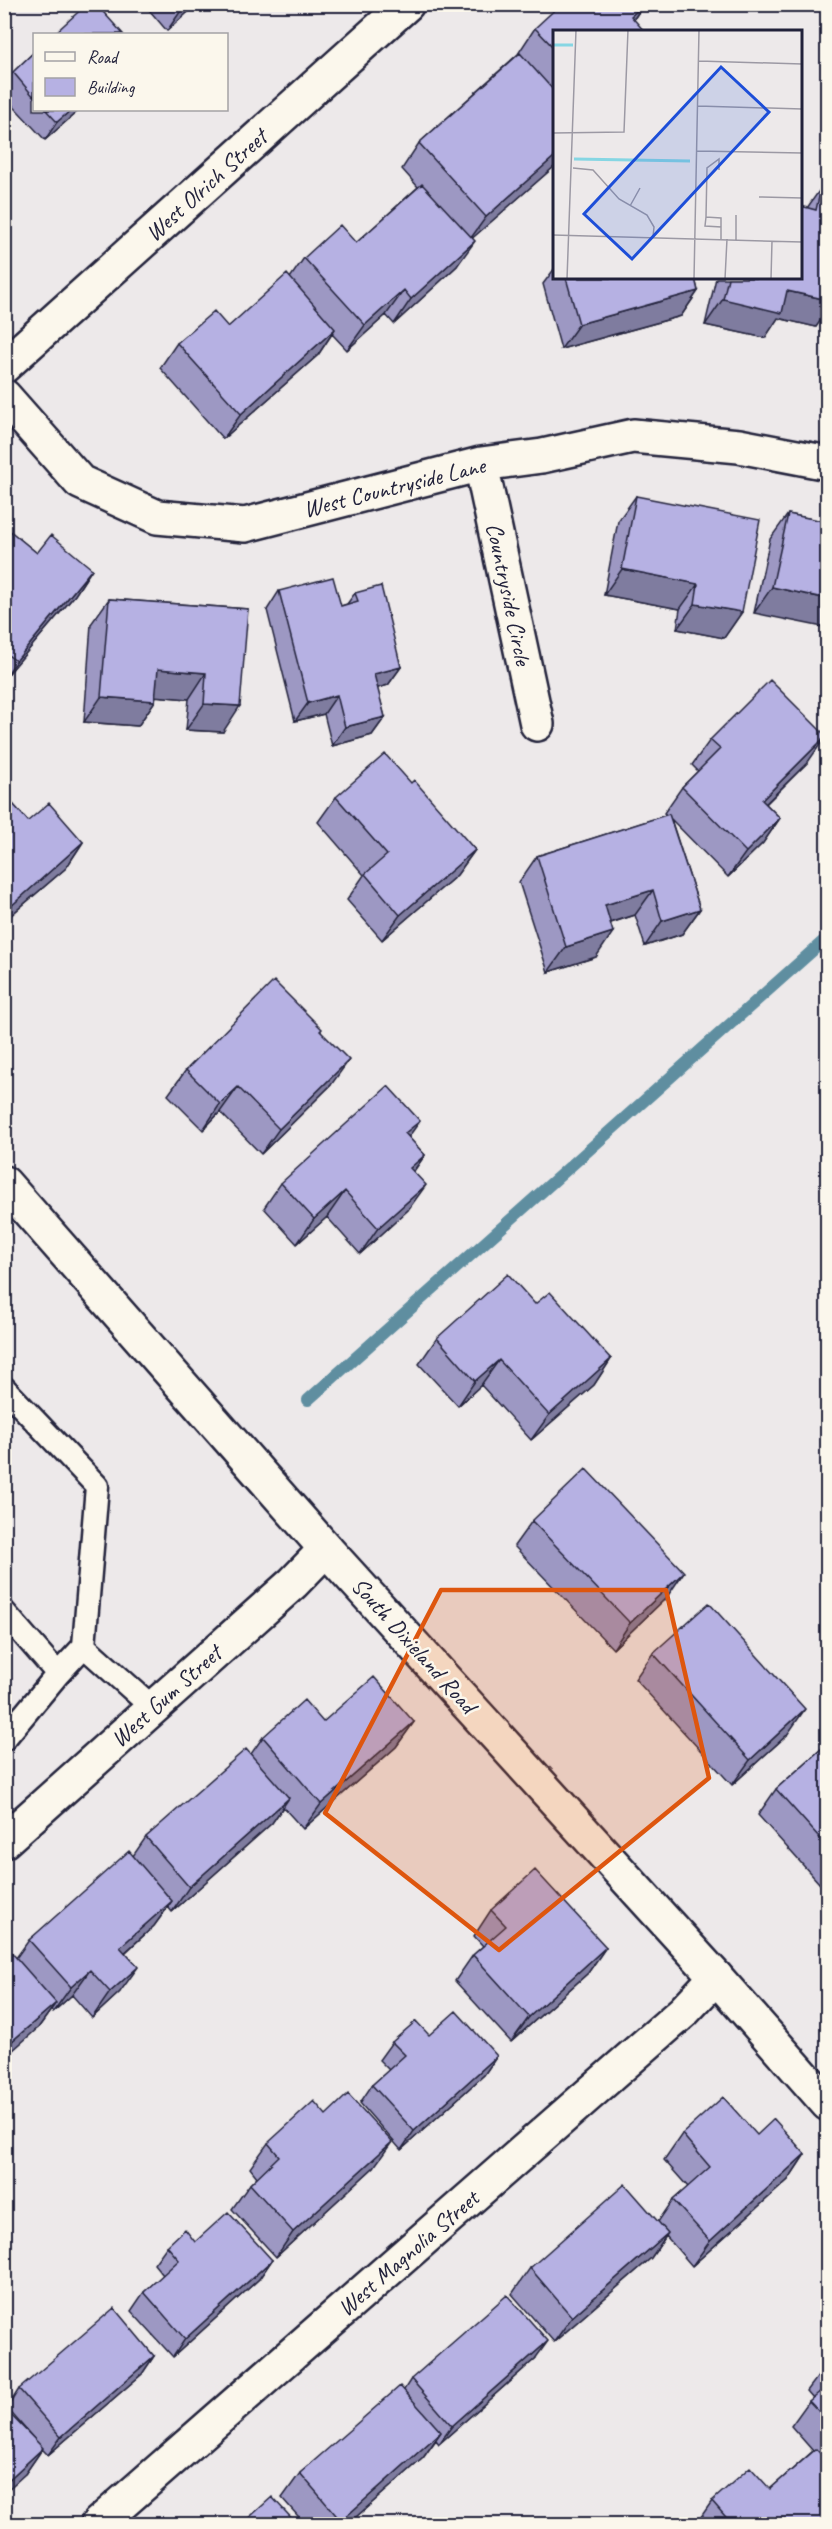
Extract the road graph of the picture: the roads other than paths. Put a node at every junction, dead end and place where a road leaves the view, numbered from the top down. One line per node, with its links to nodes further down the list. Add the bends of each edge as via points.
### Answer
1 (407, 4): 2 (street, West Olrich Street)
2 (4, 366)
3 (4, 396): 5 (street, West Countryside Lane, via 80,482 157,517 245,525)
4 (828, 463): 5 (street, West Countryside Lane, via 740,446 633,435 542,456)
5 (481, 464): 6 (street, Countryside Circle)
6 (537, 724)
7 (4, 1183): 9 (street, South Dixieland Road)
8 (4, 1388): 11 (lane, via 97,1486)
9 (326, 1549): 13 (street, West Gum Street); 16 (street, South Dixieland Road)
10 (4, 1612): 12 (lane)
11 (84, 1646): 12 (lane); 13 (lane)
12 (58, 1674): 14 (lane)
13 (153, 1708): 15 (street, West Gum Street)
14 (4, 1739)
15 (4, 1840)
16 (716, 1977): 17 (street, South Dixieland Road); 18 (street, West Magnolia Street, via 683,2012)
17 (828, 2104)
18 (98, 2524)

